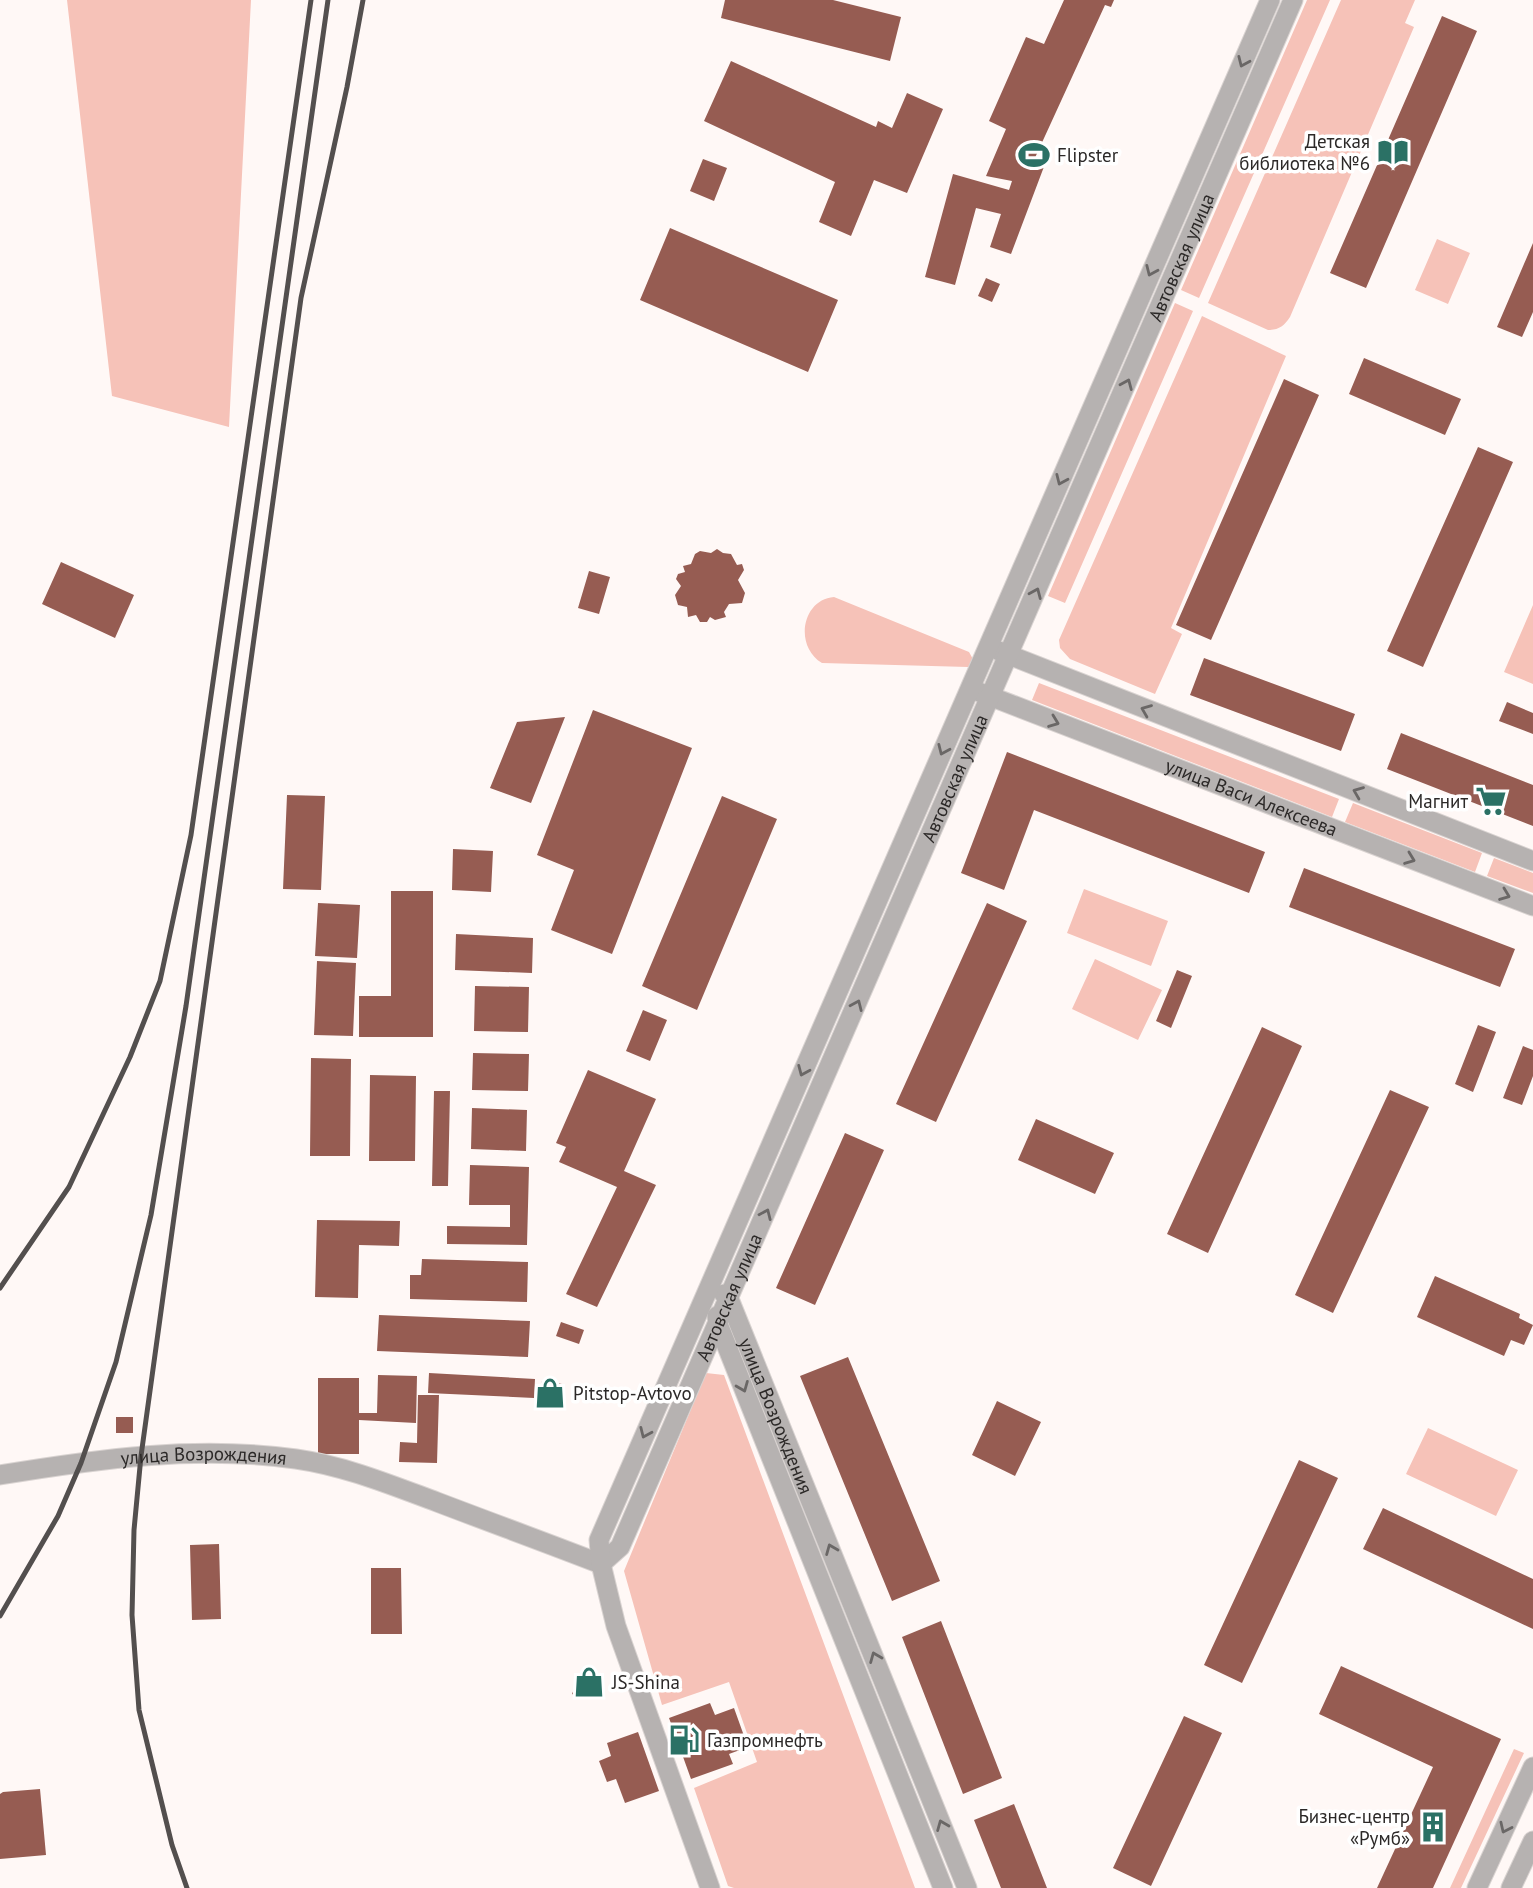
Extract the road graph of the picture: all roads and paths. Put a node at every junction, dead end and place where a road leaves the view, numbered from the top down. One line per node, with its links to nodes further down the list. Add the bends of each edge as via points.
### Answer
1 (1270, 0): 3 (street, Автовская улица, one-way to 3)
2 (1293, 0): 4 (street, Автовская улица, one-way to 2)
3 (988, 646): 4 (street); 5 (street, Автовская улица)
4 (1009, 655): 6 (street, Автовская улица); 7 (street, one-way to 4)
5 (970, 688): 6 (street, улица Васи Алексеева); 9 (street, Автовская улица, one-way to 9)
6 (990, 696): 8 (street, улица Васи Алексеева, one-way to 8); 10 (street, Автовская улица, one-way to 6)
7 (1533, 861)
8 (1533, 906)
9 (712, 1281): 10 (street, улица Возрождения); 11 (street, улица Возрождения); 13 (street, Автовская улица, one-way to 13, via 598,1539)
10 (729, 1299): 11 (street, Автовская улица); 18 (street, улица Возрождения, one-way to 10)
11 (718, 1324): 13 (street, Автовская улица, via 620,1547); 17 (street, улица Возрождения, one-way to 17)
12 (0, 1475): 13 (street, улица Возрождения, via 189,1453 297,1459 363,1474)
13 (601, 1564): 16 (street, via 616,1626)
14 (1533, 1767): 19 (street, one-way to 19)
15 (1533, 1841): 20 (street)
16 (710, 1888)
17 (943, 1888)
18 (967, 1888)
19 (1478, 1888)
20 (1511, 1888)

